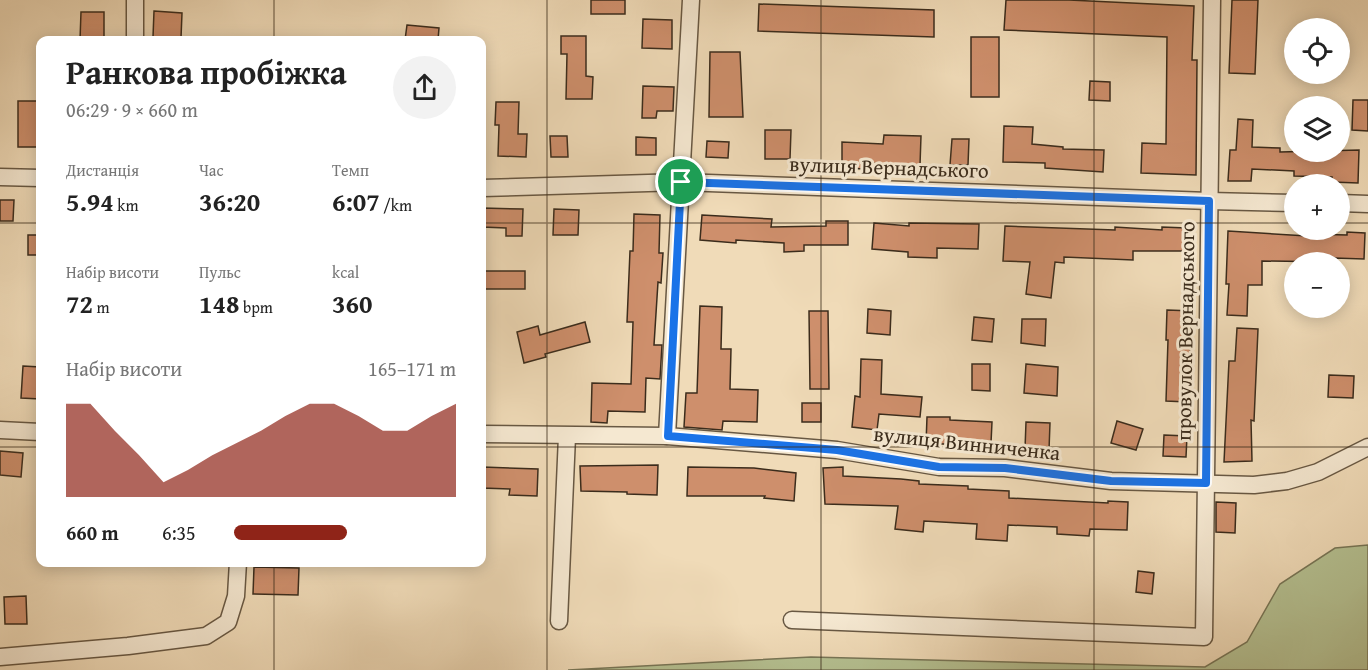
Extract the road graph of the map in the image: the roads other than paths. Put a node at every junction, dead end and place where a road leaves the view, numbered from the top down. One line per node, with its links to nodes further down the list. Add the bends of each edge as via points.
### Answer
1 (135, 0): 4 (street)
2 (690, 0): 7 (street)
3 (1212, 0): 9 (street, провулок Вернадського)
4 (135, 36)
5 (0, 177): 6 (street)
6 (36, 178)
7 (681, 182): 8 (street, вулиця Вернадського); 9 (street, вулиця Вернадського); 17 (street)
8 (486, 188)
9 (1209, 201): 10 (street, вулиця Вернадського); 19 (street, провулок Вернадського)
10 (1284, 203)
11 (1350, 204): 12 (street)
12 (1368, 204)
13 (0, 430): 14 (street)
14 (36, 432)
15 (486, 434): 16 (street, вулиця Винниченка)
16 (567, 436): 17 (street, вулиця Винниченка); 22 (street)
17 (668, 436): 19 (street, вулиця Винниченка, via 837,450 939,467 1005,468 1111,481)
18 (1368, 447): 19 (street, вулиця Винниченка, via 1318,472 1287,481 1254,485)
19 (1206, 483): 21 (street, провулок Вернадського, via 1204,637)
20 (238, 567): 23 (street, via 236,596 228,621 206,636)
21 (792, 620)
22 (559, 621)
23 (0, 657)

